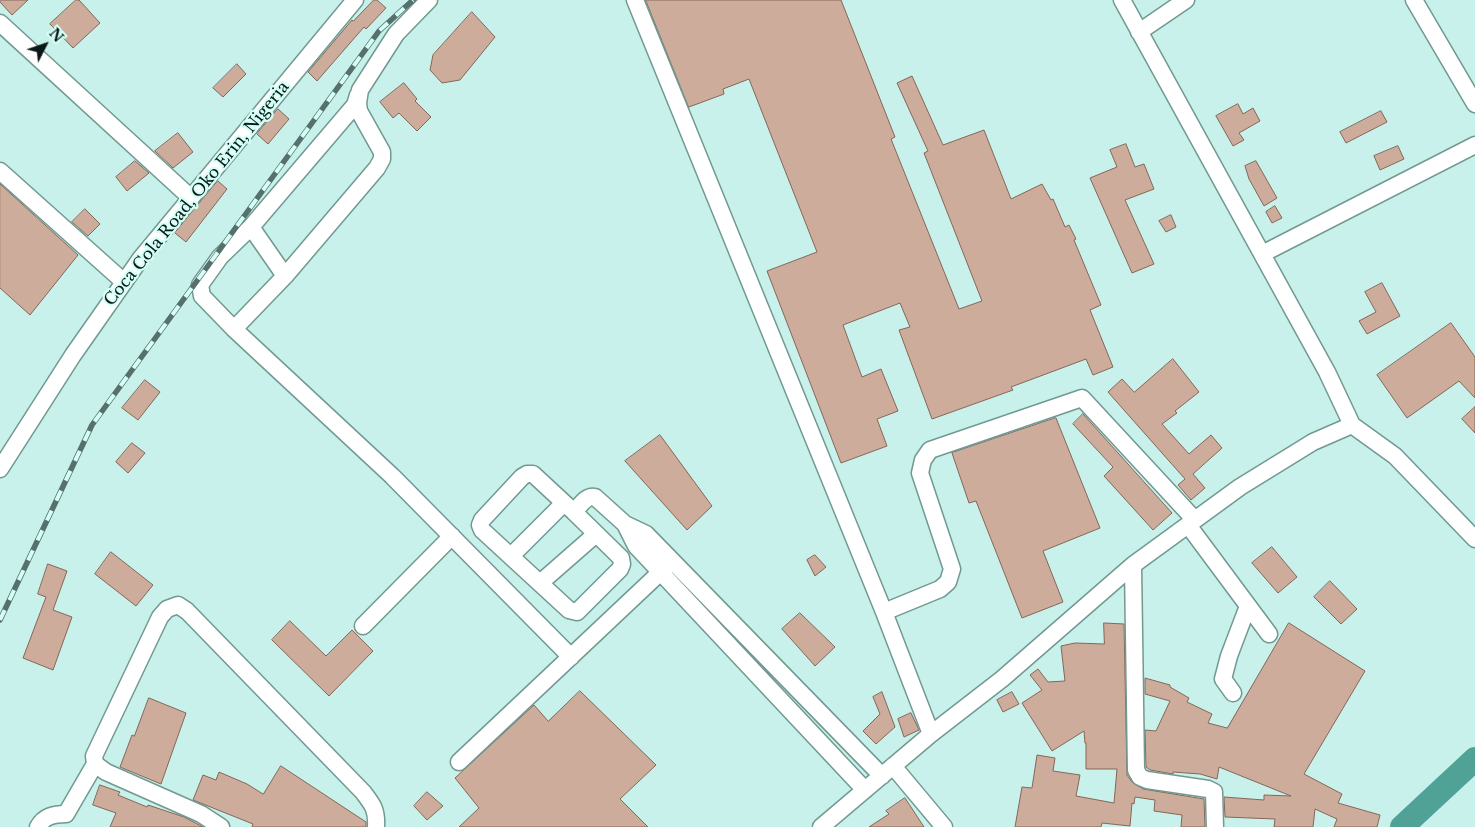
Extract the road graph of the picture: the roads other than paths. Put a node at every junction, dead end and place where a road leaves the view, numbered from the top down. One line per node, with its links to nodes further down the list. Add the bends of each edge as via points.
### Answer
1 (355, 0): 13 (street, Coca Cola Road, Oko Erin, Nigeria)
2 (429, 0): 9 (street, via 396,34)
3 (634, 0): 33 (street)
4 (1122, 0): 8 (street)
5 (1186, 0): 8 (street)
6 (1414, 0): 10 (street)
7 (0, 23): 13 (street)
8 (1139, 32): 15 (street)
9 (360, 90): 14 (street, via 355,105); 16 (street, via 359,111 382,152 382,160)
10 (1475, 104)
11 (1475, 145): 15 (street)
12 (0, 171): 17 (street)
13 (191, 198): 17 (street, Coca Cola Road, Oko Erin, Nigeria)
14 (251, 227): 16 (street); 18 (street, via 220,257 200,285 202,296)
15 (1262, 254): 19 (street, via 1327,372)
16 (286, 276): 18 (street)
17 (124, 282): 20 (street, Coca Cola Road, Oko Erin, Nigeria, via 73,354)
18 (234, 330): 25 (street)
19 (1352, 425): 22 (street, via 1313,442); 26 (street, via 1395,456)
20 (0, 469)
21 (569, 508): 23 (street, via 592,496); 24 (street); 27 (street); 27 (street, via 533,474 522,477 480,525)
22 (1191, 522): 29 (street); 32 (street); 33 (street, via 1082,398 930,450 920,473 952,569 948,582 940,589)
23 (625, 524): 28 (street, via 646,534); 30 (street, via 636,546)
24 (596, 534): 31 (street); 31 (street, via 622,564 576,612 569,610)
25 (452, 536): 34 (street); 36 (street)
26 (1475, 539)
27 (511, 556): 31 (street)
28 (673, 561): 30 (street); 37 (street)
29 (1133, 565): 41 (street, via 1002,679); 52 (street, via 1136,770 1147,780 1214,792)
30 (660, 573): 36 (street); 38 (street)
31 (540, 583)
32 (1248, 606): 35 (street); 39 (street, via 1223,679)
33 (884, 612): 41 (street)
34 (363, 626)
35 (1269, 634)
36 (571, 657): 43 (street)
37 (774, 665): 38 (street); 40 (street)
38 (760, 679): 42 (street)
39 (1233, 693)
40 (840, 732): 42 (street); 45 (street)
41 (931, 734): 45 (street)
42 (825, 748): 46 (street)
43 (459, 762)
44 (95, 764): 47 (street, via 66,814 53,814); 48 (street, via 106,772 201,814); 49 (street, via 94,756 160,617 167,609 178,605 363,792 374,806)
45 (888, 771): 46 (street); 51 (street)
46 (865, 790): 50 (street)
47 (38, 827)
48 (221, 827)
49 (376, 827)
50 (821, 827)
51 (944, 827)
52 (1215, 827)

